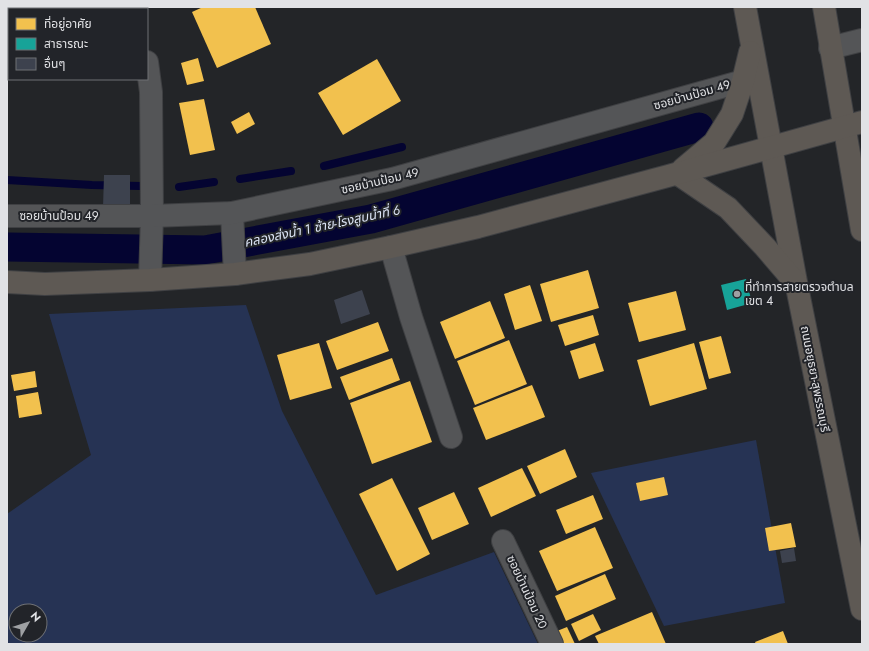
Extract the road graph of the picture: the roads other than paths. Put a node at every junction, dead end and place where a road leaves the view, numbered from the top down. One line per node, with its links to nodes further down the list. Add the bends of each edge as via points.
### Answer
1 (745, 7): 4 (main road, ถนนอยุธยา-สุพรรณบุรี)
2 (824, 7): 5 (main road)
3 (862, 40): 5 (street)
4 (752, 45): 7 (main road); 9 (main road, ถนนอยุธยา-สุพรรณบุรี)
5 (830, 48): 8 (main road)
6 (148, 70): 13 (street, via 151,92)
7 (743, 81): 10 (main road, via 732,114 714,143); 12 (street, ซอยบ้านป้อม 49, via 392,179)
8 (853, 125): 9 (main road); 14 (main road)
9 (770, 147): 10 (main road); 19 (main road, ถนนอยุธยา-สุพรรณบุรี)
10 (678, 174): 15 (main road); 19 (main road, via 728,208)
11 (7, 216): 13 (street, ซอยบ้านป้อม 49)
12 (232, 220): 13 (street, ซอยบ้านป้อม 49); 16 (street)
13 (152, 221): 17 (street)
14 (862, 230)
15 (391, 247): 16 (main road, via 310,264); 20 (street, via 411,317)
16 (235, 264): 17 (main road)
17 (150, 280): 18 (main road, via 45,284)
18 (7, 282)
19 (796, 282): 22 (main road, ถนนอยุธยา-สุพรรณบุรี)
20 (451, 437)
21 (503, 541): 23 (street, ซอยบ้านป้อม 20)
22 (862, 609)
23 (552, 644)

